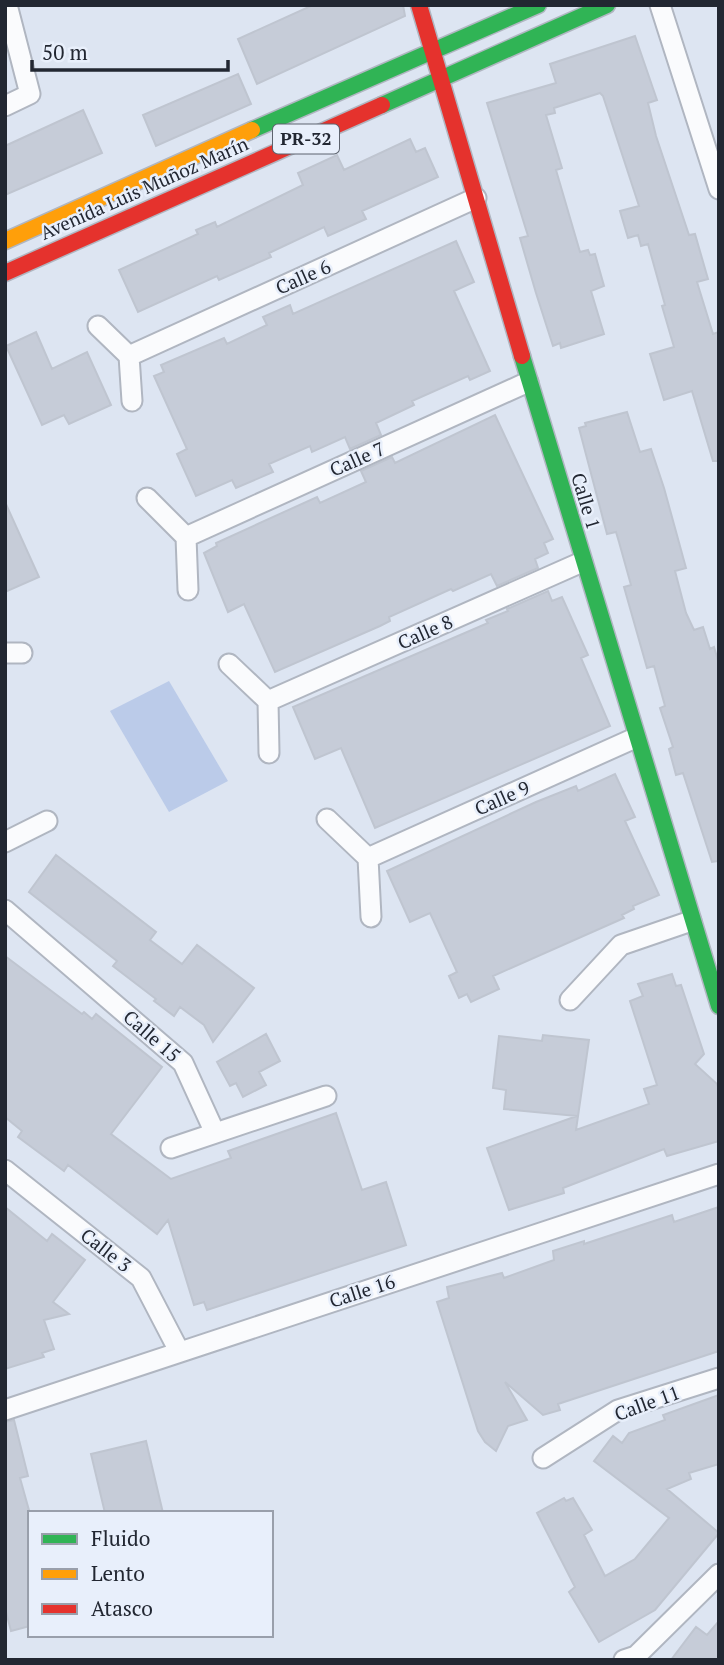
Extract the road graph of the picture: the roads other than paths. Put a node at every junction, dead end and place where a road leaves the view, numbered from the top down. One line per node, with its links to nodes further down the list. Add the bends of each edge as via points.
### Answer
1 (7, 5): 8 (street, via 30,94)
2 (419, 5): 6 (main road, Calle 1)
3 (538, 5): 6 (main road, Avenida Luis Muñoz Marín / PR-32)
4 (607, 5): 7 (main road, Avenida Luis Muñoz Marín / PR-32)
5 (660, 5): 9 (street)
6 (432, 49): 7 (main road, Calle 1); 11 (main road, Avenida Luis Muñoz Marín / PR-32)
7 (440, 79): 10 (main road, Calle 1); 12 (main road, Avenida Luis Muñoz Marín / PR-32)
8 (5, 106)
9 (719, 189)
10 (477, 198): 14 (street, Calle 6); 15 (main road, Calle 1)
11 (5, 242)
12 (5, 273)
13 (98, 326): 14 (street)
14 (129, 356): 16 (street)
15 (528, 382): 18 (street, Calle 7); 19 (main road, Calle 1)
16 (132, 401)
17 (147, 498): 18 (street)
18 (186, 537): 20 (street)
19 (582, 562): 22 (street, Calle 8); 23 (main road, Calle 1)
20 (188, 590)
21 (229, 664): 22 (street)
22 (268, 701): 24 (street)
23 (635, 738): 28 (street, Calle 9); 31 (main road, Calle 1)
24 (269, 753)
25 (327, 819): 28 (street)
26 (47, 821): 27 (street)
27 (5, 842)
28 (368, 858): 30 (street)
29 (5, 910): 35 (street, Calle 15, via 183,1063)
30 (370, 917)
31 (691, 921): 32 (street, via 621,945); 33 (main road, Calle 1)
32 (570, 1000)
33 (719, 1006)
34 (326, 1096): 35 (street)
35 (215, 1133): 36 (street)
36 (171, 1148)
37 (5, 1170): 39 (street, Calle 3, via 141,1278)
38 (719, 1174): 39 (street, Calle 16)
39 (178, 1351): 41 (street, Calle 16)
40 (719, 1378): 42 (street, Calle 11, via 618,1410)
41 (5, 1409)
42 (543, 1458)
43 (719, 1573): 44 (street)
44 (634, 1658)

